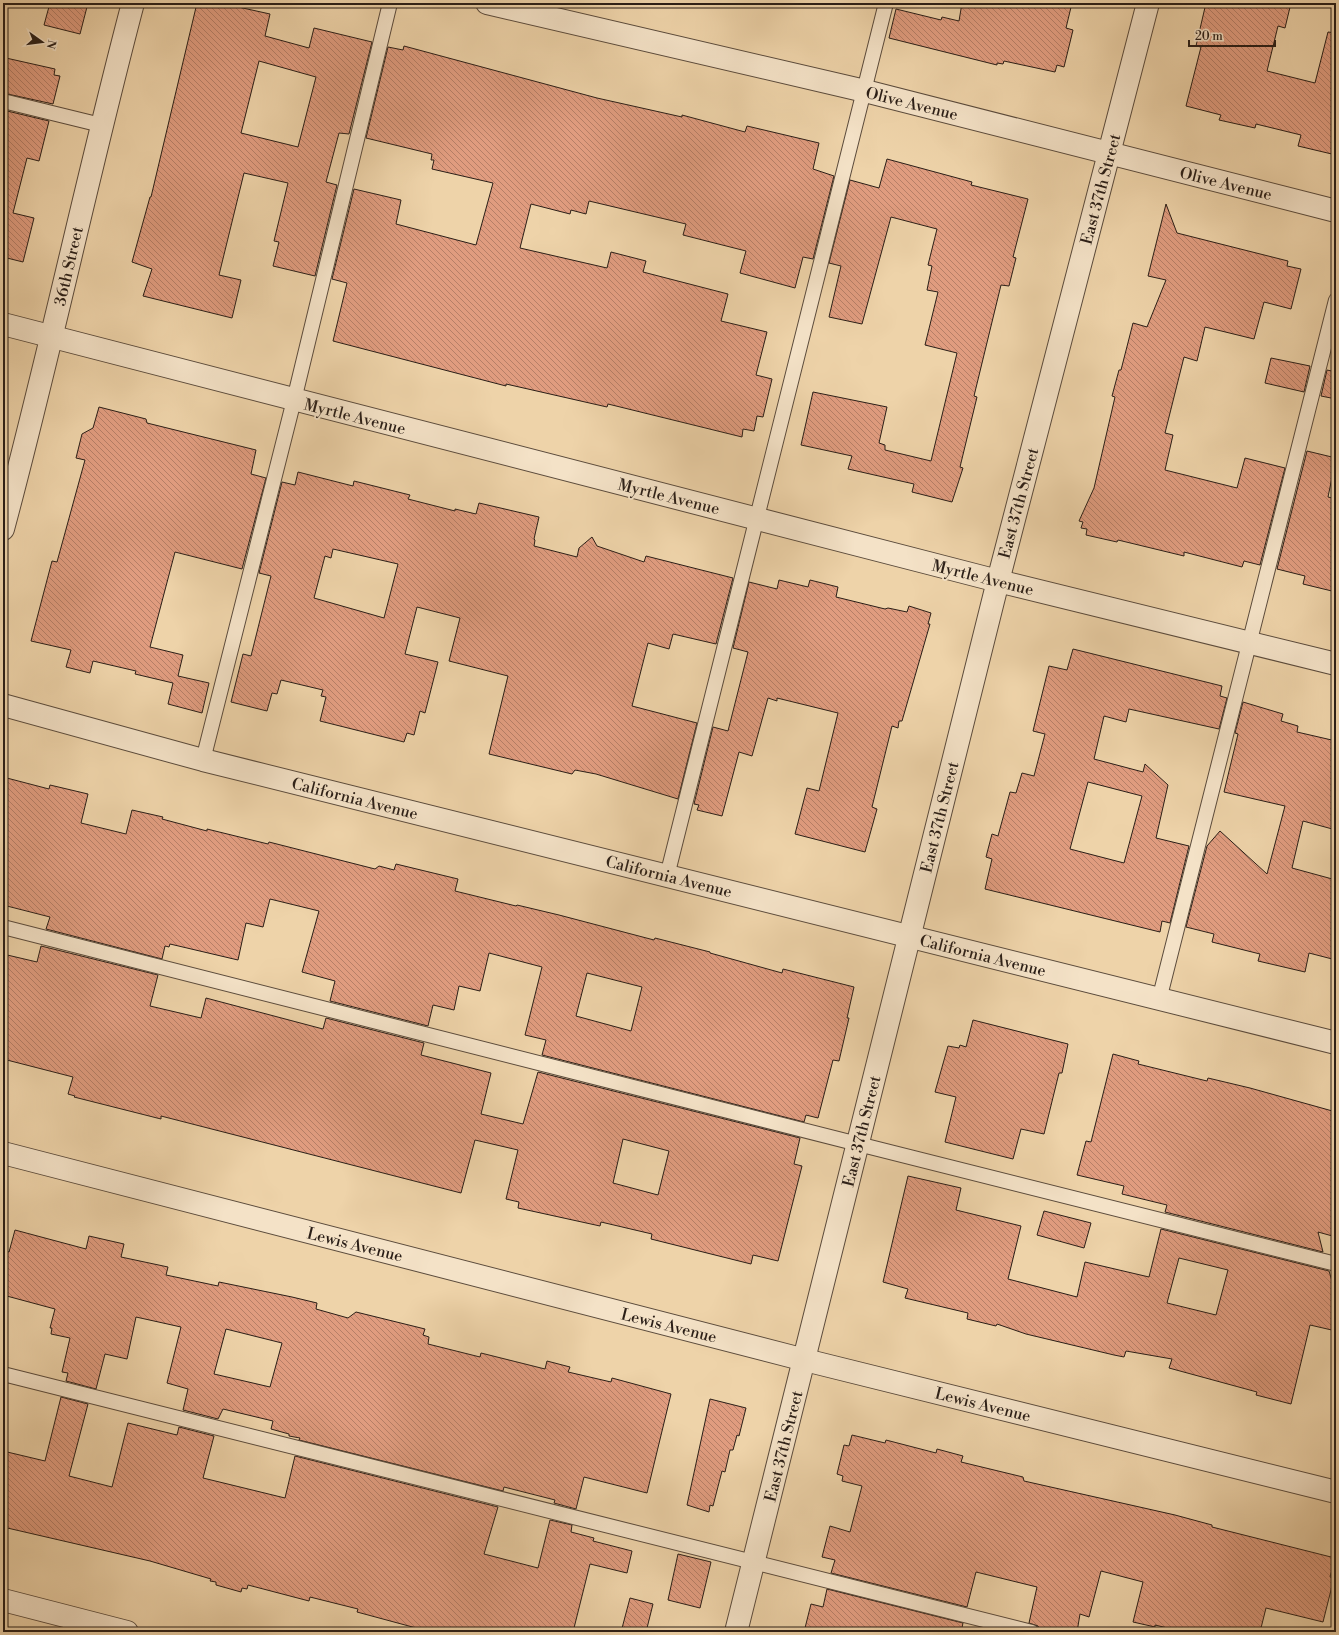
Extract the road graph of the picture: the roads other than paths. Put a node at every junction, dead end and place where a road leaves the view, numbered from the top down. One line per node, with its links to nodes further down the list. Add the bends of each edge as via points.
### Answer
1 (133, 3): 8 (street, 36th Street)
2 (390, 3): 14 (lane)
3 (487, 3): 6 (street, Olive Avenue)
4 (886, 3): 6 (lane)
5 (1148, 3): 9 (street, East 37th Street)
6 (865, 91): 9 (street, Olive Avenue); 15 (lane)
7 (3, 101): 8 (lane)
8 (101, 125): 13 (street, 36th Street)
9 (1109, 154): 10 (street, Olive Avenue); 17 (street, East 37th Street)
10 (1336, 211)
11 (1336, 300): 18 (lane)
12 (3, 324): 13 (street, Myrtle Avenue)
13 (52, 336): 14 (street, Myrtle Avenue); 16 (street, 36th Street)
14 (294, 400): 15 (street, Myrtle Avenue); 21 (lane)
15 (756, 518): 17 (street, Myrtle Avenue); 22 (lane)
16 (4, 521)
17 (998, 581): 18 (street, Myrtle Avenue); 24 (street, East 37th Street)
18 (1248, 642): 19 (street, Myrtle Avenue); 25 (lane)
19 (1336, 664)
20 (3, 705): 21 (street, California Avenue)
21 (203, 760): 22 (street, California Avenue)
22 (667, 876): 24 (street, California Avenue)
23 (3, 927): 27 (lane)
24 (909, 936): 25 (street, California Avenue); 27 (street, East 37th Street)
25 (1159, 1000): 26 (street, California Avenue)
26 (1336, 1043)
27 (858, 1144): 29 (lane); 30 (street, East 37th Street)
28 (3, 1153): 30 (street, Lewis Avenue)
29 (1336, 1264)
30 (805, 1360): 32 (street, Lewis Avenue); 33 (street, East 37th Street)
31 (3, 1374): 33 (lane)
32 (1336, 1492)
33 (753, 1563): 36 (street, East 37th Street); 37 (lane)
34 (3, 1600): 35 (street)
35 (127, 1632)
36 (736, 1632)
37 (1032, 1632)

